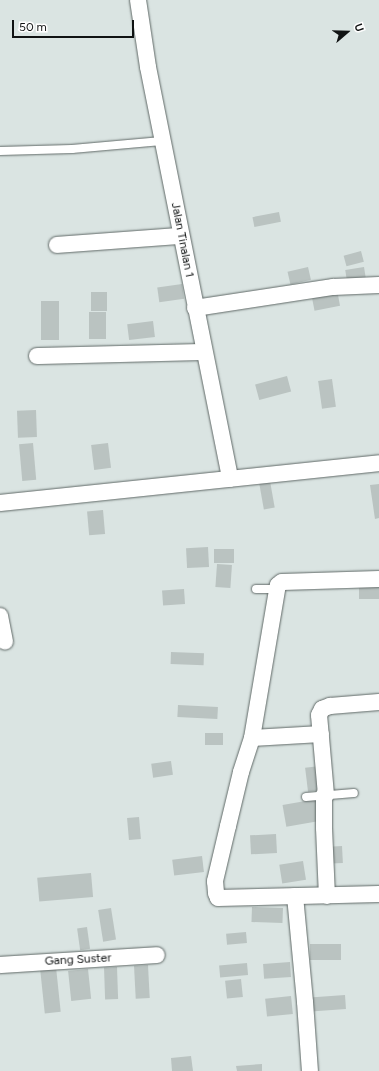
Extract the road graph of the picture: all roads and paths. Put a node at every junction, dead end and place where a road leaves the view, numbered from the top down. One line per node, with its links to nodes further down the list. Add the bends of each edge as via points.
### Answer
1 (138, 0): 2 (street, Jalan Tinalan 1)
2 (162, 141): 3 (lane, via 72,149); 4 (street, Jalan Tinalan 1)
3 (0, 151)
4 (181, 236): 5 (street); 7 (street, Jalan Tinalan 1)
5 (57, 245)
6 (379, 285): 7 (street, via 333,287)
7 (195, 308): 8 (street, Jalan Tinalan 1)
8 (204, 352): 9 (street); 11 (street, Jalan Tinalan 1)
9 (37, 356)
10 (379, 463): 11 (street)
11 (230, 479): 12 (street)
12 (0, 503)
13 (379, 579): 15 (street, via 282,582)
14 (256, 589): 15 (lane)
15 (276, 589): 20 (street)
16 (0, 616): 17 (street)
17 (5, 642)
18 (379, 702): 19 (street, via 330,706 322,709 319,715)
19 (321, 734): 20 (street); 22 (street)
20 (252, 738): 25 (street, via 241,772 215,881 216,893 218,898)
21 (354, 792): 22 (lane)
22 (325, 795): 23 (lane); 26 (street)
23 (306, 797)
24 (379, 894): 26 (street)
25 (295, 896): 26 (street); 29 (street)
26 (327, 896)
27 (157, 955): 28 (street, Gang Suster)
28 (0, 965)
29 (310, 1071)

